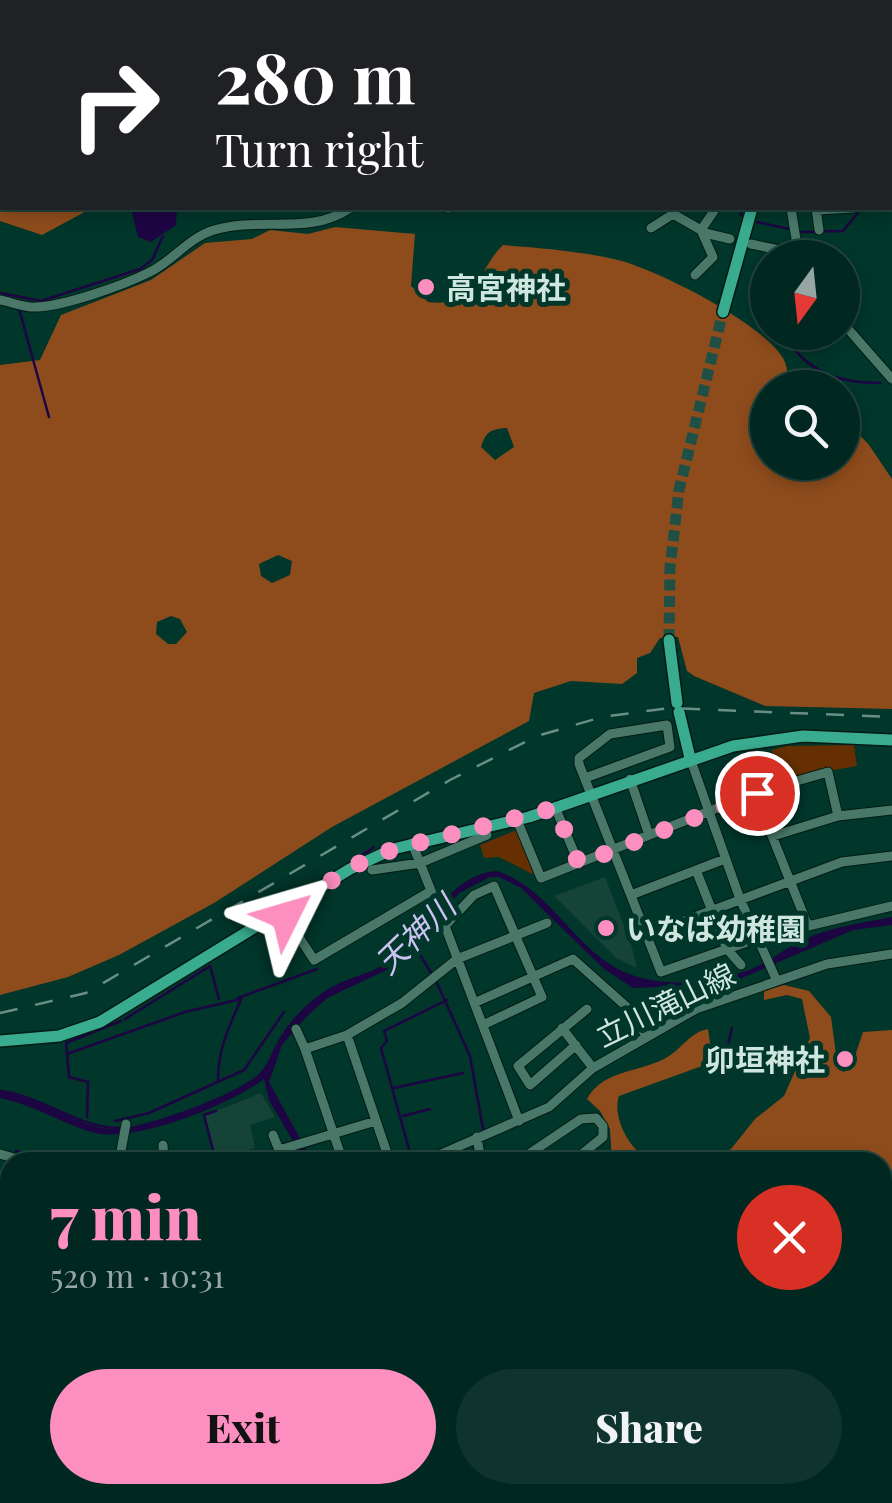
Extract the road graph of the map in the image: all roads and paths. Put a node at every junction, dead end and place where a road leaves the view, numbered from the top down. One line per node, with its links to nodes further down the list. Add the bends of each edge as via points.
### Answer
1 (347, 210): 12 (street, via 314,224 272,222 207,232 149,272 55,304)
2 (715, 210): 8 (street)
3 (751, 210): 13 (main road)
4 (791, 210): 10 (street)
5 (816, 210): 7 (street)
6 (650, 228): 8 (street, via 659,215 677,215)
7 (819, 230)
8 (703, 231): 9 (street); 11 (street, via 714,252)
9 (730, 239)
10 (796, 240)
11 (695, 275)
12 (0, 300)
13 (724, 312)
14 (860, 343): 15 (street)
15 (892, 379)
16 (669, 640): 17 (main road)
17 (676, 716): 19 (main road); 20 (street, via 670,747); 20 (street, via 602,738 579,758)
18 (892, 740): 19 (main road, via 779,738)
19 (690, 758): 21 (main road); 26 (street)
20 (585, 778): 22 (street)
21 (630, 779): 22 (main road); 30 (street)
22 (591, 794): 24 (main road); 33 (street)
23 (755, 794): 26 (street); 27 (street, via 828,772); 31 (street)
24 (555, 808): 28 (main road); 37 (street)
25 (892, 810): 27 (street)
26 (708, 813): 30 (street); 35 (street)
27 (838, 816): 31 (street)
28 (517, 820): 32 (main road); 37 (street, via 538,879)
29 (488, 835): 36 (street)
30 (649, 836): 33 (street)
31 (773, 836): 40 (street)
32 (412, 843): 36 (street); 45 (main road, via 360,863)
33 (613, 851): 37 (street); 41 (street)
34 (892, 856): 40 (street, via 842,862)
35 (725, 859): 39 (street); 42 (street)
36 (420, 863): 38 (street); 45 (street, via 433,894 314,960)
37 (579, 864)
38 (372, 870)
39 (696, 870): 41 (street); 44 (street)
40 (789, 881): 42 (street); 43 (street, via 808,926)
41 (631, 895): 48 (street)
42 (740, 900): 44 (street); 49 (street)
43 (892, 906)
44 (712, 910): 48 (street); 50 (street)
45 (282, 911): 63 (main road, via 100,1022 59,1036)
46 (548, 923): 47 (street)
47 (514, 935): 52 (street); 52 (street, via 493,884 445,926); 55 (street)
48 (646, 935): 50 (street, via 661,972)
49 (756, 939): 50 (street); 54 (street)
50 (727, 950): 53 (street)
51 (892, 954): 54 (street, 立川滝山線)
52 (457, 959): 56 (street); 61 (street, via 402,1003)
53 (740, 965)
54 (774, 974): 62 (street, 立川滝山線)
55 (533, 976): 56 (street); 58 (street, via 542,998); 62 (street, via 573,959 637,1016)
56 (474, 1003): 58 (street)
57 (587, 1008): 59 (street)
58 (483, 1025): 68 (street)
59 (562, 1028): 64 (street); 66 (street)
60 (296, 1029): 65 (street)
61 (347, 1034): 65 (street); 69 (street)
62 (645, 1035): 67 (street, 立川滝山線)
63 (0, 1041)
64 (576, 1045): 66 (street, via 530,1085); 67 (street)
65 (305, 1049): 73 (street)
66 (518, 1066): 68 (street)
67 (593, 1068): 70 (street, 立川滝山線)
68 (502, 1074): 70 (street)
69 (376, 1121): 73 (street); 79 (street)
70 (520, 1121): 74 (street, 立川滝山線)
71 (126, 1128): 76 (street)
72 (273, 1134): 73 (street, via 279,1150)
73 (333, 1134): 78 (street)
74 (477, 1137): 80 (street, 立川滝山線); 81 (street)
75 (163, 1146): 77 (street)
76 (121, 1152)
77 (163, 1152)
78 (339, 1152)
79 (387, 1152)
80 (445, 1152)
81 (480, 1152)
82 (532, 1152): 83 (street, via 580,1119 596,1118 603,1137)
83 (584, 1152)

